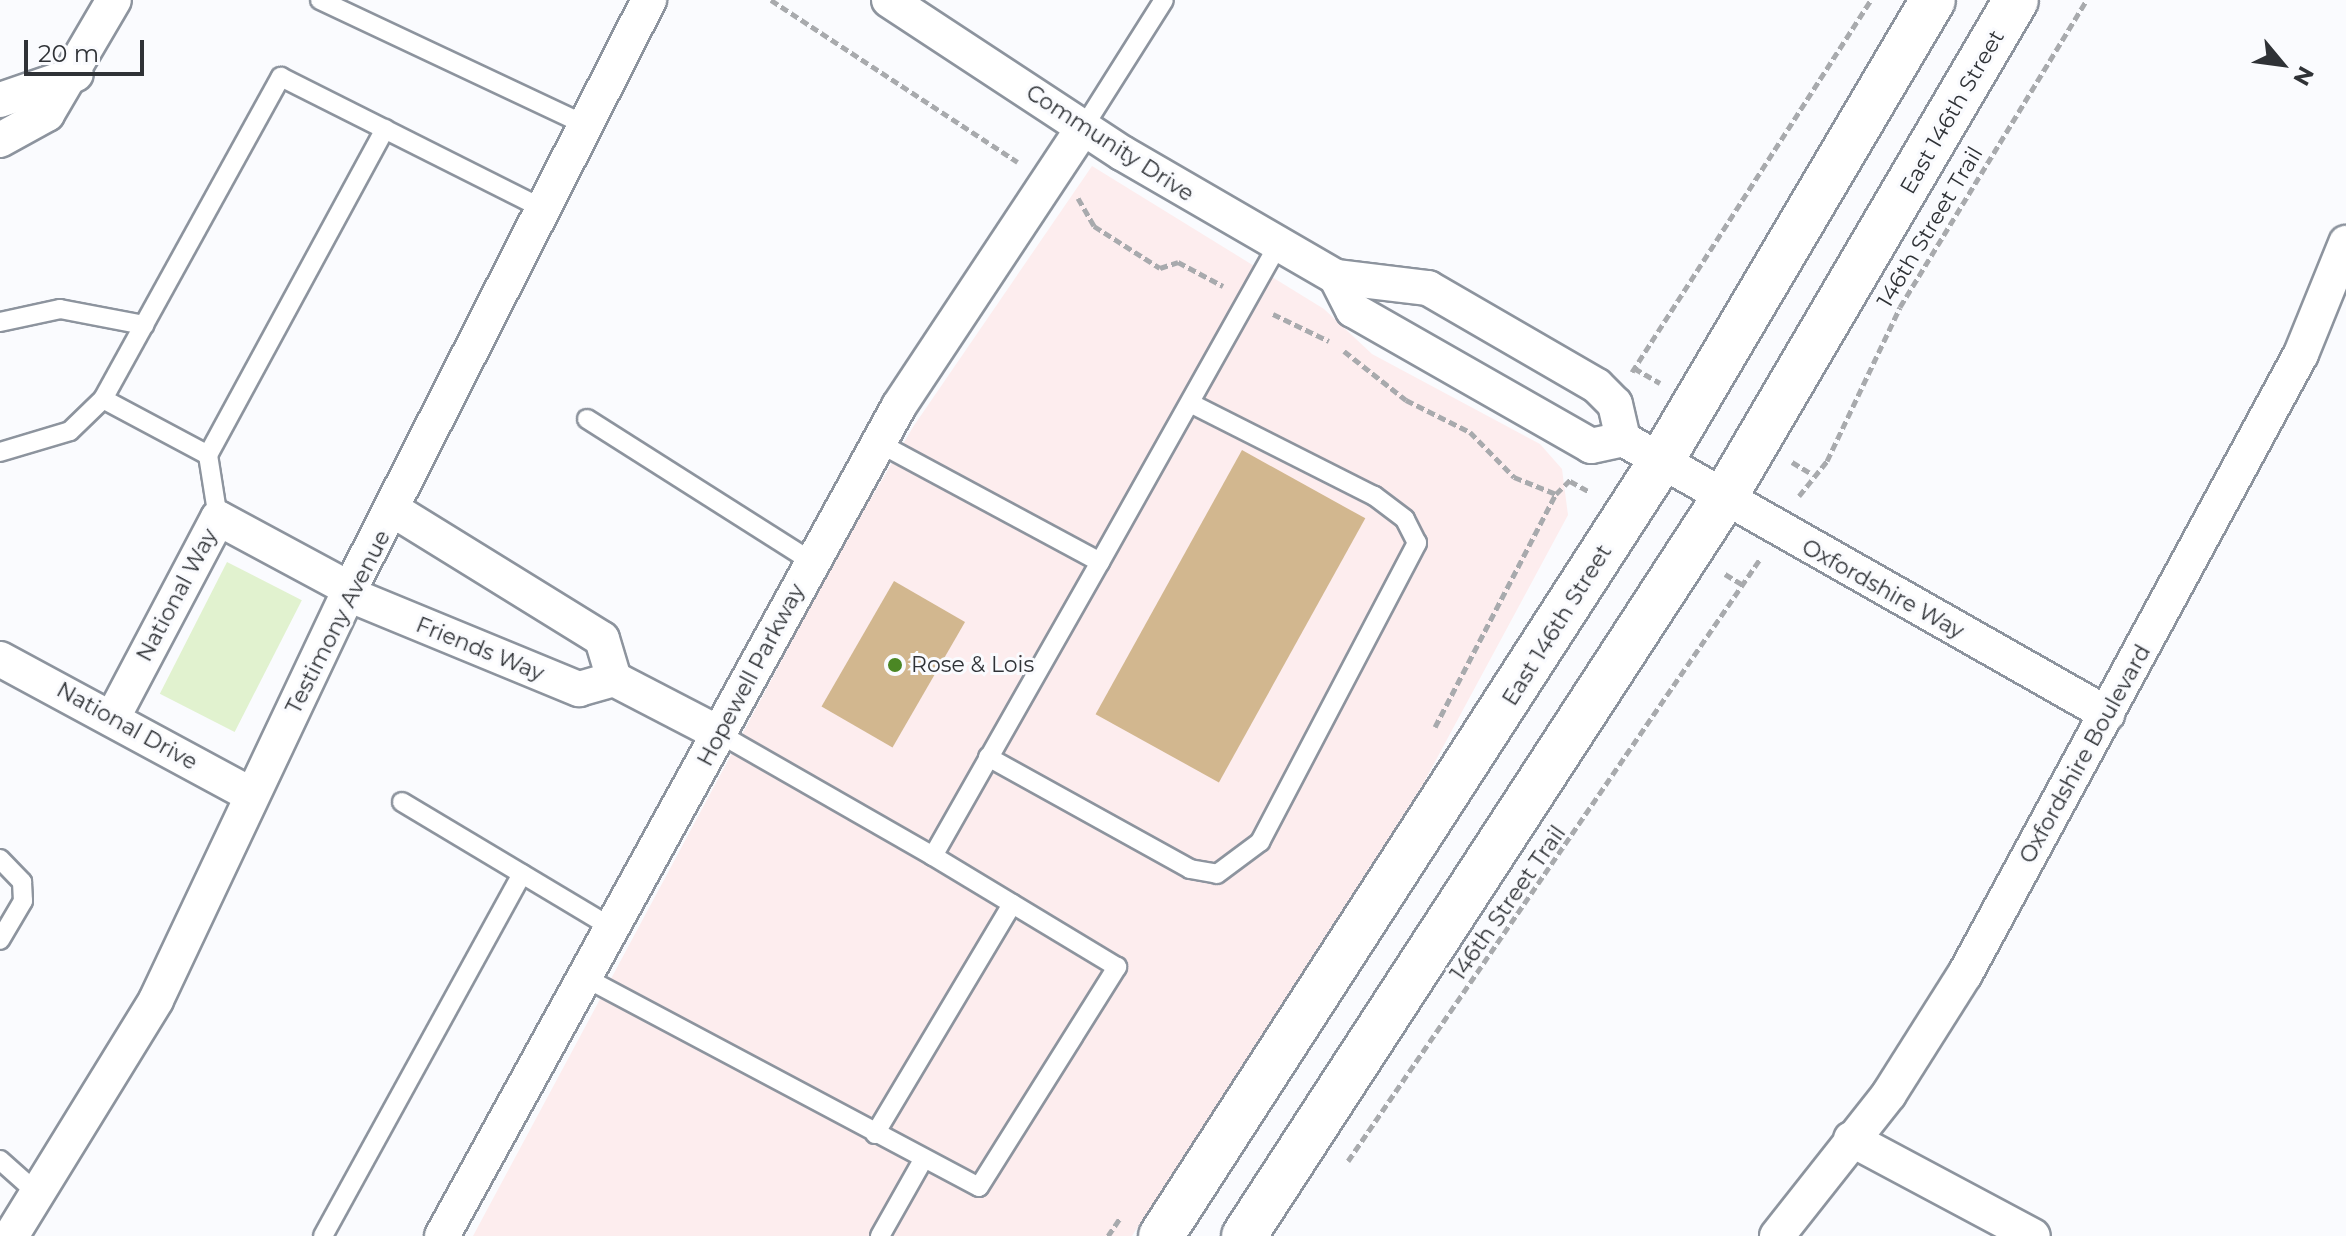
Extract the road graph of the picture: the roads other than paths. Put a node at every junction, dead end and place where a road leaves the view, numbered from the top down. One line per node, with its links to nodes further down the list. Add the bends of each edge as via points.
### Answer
1 (114, 0): 8 (street)
2 (320, 0): 10 (lane)
3 (649, 0): 10 (street, Testimony Avenue)
4 (889, 0): 11 (street, Community Drive)
5 (1164, 0): 11 (lane)
6 (1933, 0): 27 (main road, East 146th Street)
7 (2016, 0): 28 (main road, East 146th Street)
8 (76, 74): 9 (street); 13 (street, via 47,114)
9 (0, 100)
10 (584, 124): 14 (street, Testimony Avenue)
11 (1083, 128): 16 (street, Community Drive); 24 (street, Hopewell Parkway)
12 (385, 129): 14 (lane); 19 (lane, via 281,77); 26 (lane)
13 (0, 140)
14 (541, 208): 29 (street, Testimony Avenue)
15 (2346, 243): 36 (street, Oxfordshire Boulevard, via 2301,354)
16 (1278, 245): 17 (street, Community Drive); 21 (lane)
17 (1336, 277): 23 (street, via 1353,310 1591,446); 23 (street, Community Drive, via 1428,288 1597,386 1615,404)
18 (0, 322): 19 (lane, via 60,309)
19 (144, 325): 20 (lane)
20 (103, 399): 25 (lane, via 70,431); 26 (lane)
21 (1190, 403): 32 (lane); 39 (lane, via 1374,496 1405,519 1417,543 1256,849 1217,874 1190,869)
22 (587, 419): 31 (lane)
23 (1623, 439): 27 (street)
24 (879, 443): 31 (street, Hopewell Parkway); 32 (lane)
25 (0, 452)
26 (208, 455): 30 (lane)
27 (1661, 461): 28 (street, Oxfordshire Way); 58 (main road, East 146th Street)
28 (1724, 498): 36 (street, Oxfordshire Way); 59 (main road, East 146th Street)
29 (395, 511): 33 (street, Testimony Avenue); 35 (street, via 602,639)
30 (218, 518): 33 (street, National Way); 37 (street, National Way)
31 (812, 562): 38 (street, Hopewell Parkway)
32 (1100, 562): 39 (lane)
33 (349, 592): 35 (street, Friends Way, via 579,689); 40 (street, Testimony Avenue)
34 (0, 659): 37 (street, National Drive)
35 (614, 679): 38 (street)
36 (2107, 714): 50 (street, Oxfordshire Boulevard, via 1922,1047)
37 (112, 719): 40 (street, National Drive)
38 (720, 734): 42 (lane); 46 (street, Hopewell Parkway)
39 (988, 757): 42 (lane)
40 (252, 795): 53 (street, Testimony Avenue, via 156,1000)
41 (402, 802): 44 (lane)
42 (933, 856): 45 (lane)
43 (0, 859): 47 (lane, via 22,882 23,901)
44 (522, 874): 46 (lane); 55 (lane)
45 (1012, 904): 49 (lane); 52 (lane, via 1117,967 979,1187)
46 (611, 927): 48 (street, Hopewell Parkway)
47 (0, 940)
48 (584, 977): 49 (lane); 56 (street, Hopewell Parkway)
49 (875, 1134): 52 (lane)
50 (1851, 1139): 60 (street, Oxfordshire Boulevard); 61 (street)
51 (0, 1160): 53 (lane)
52 (923, 1160): 57 (lane)
53 (37, 1193): 54 (street, Testimony Avenue)
54 (11, 1236)
55 (323, 1236)
56 (442, 1236)
57 (880, 1236)
58 (1161, 1236)
59 (1244, 1236)
60 (1777, 1236)
61 (2033, 1236)

